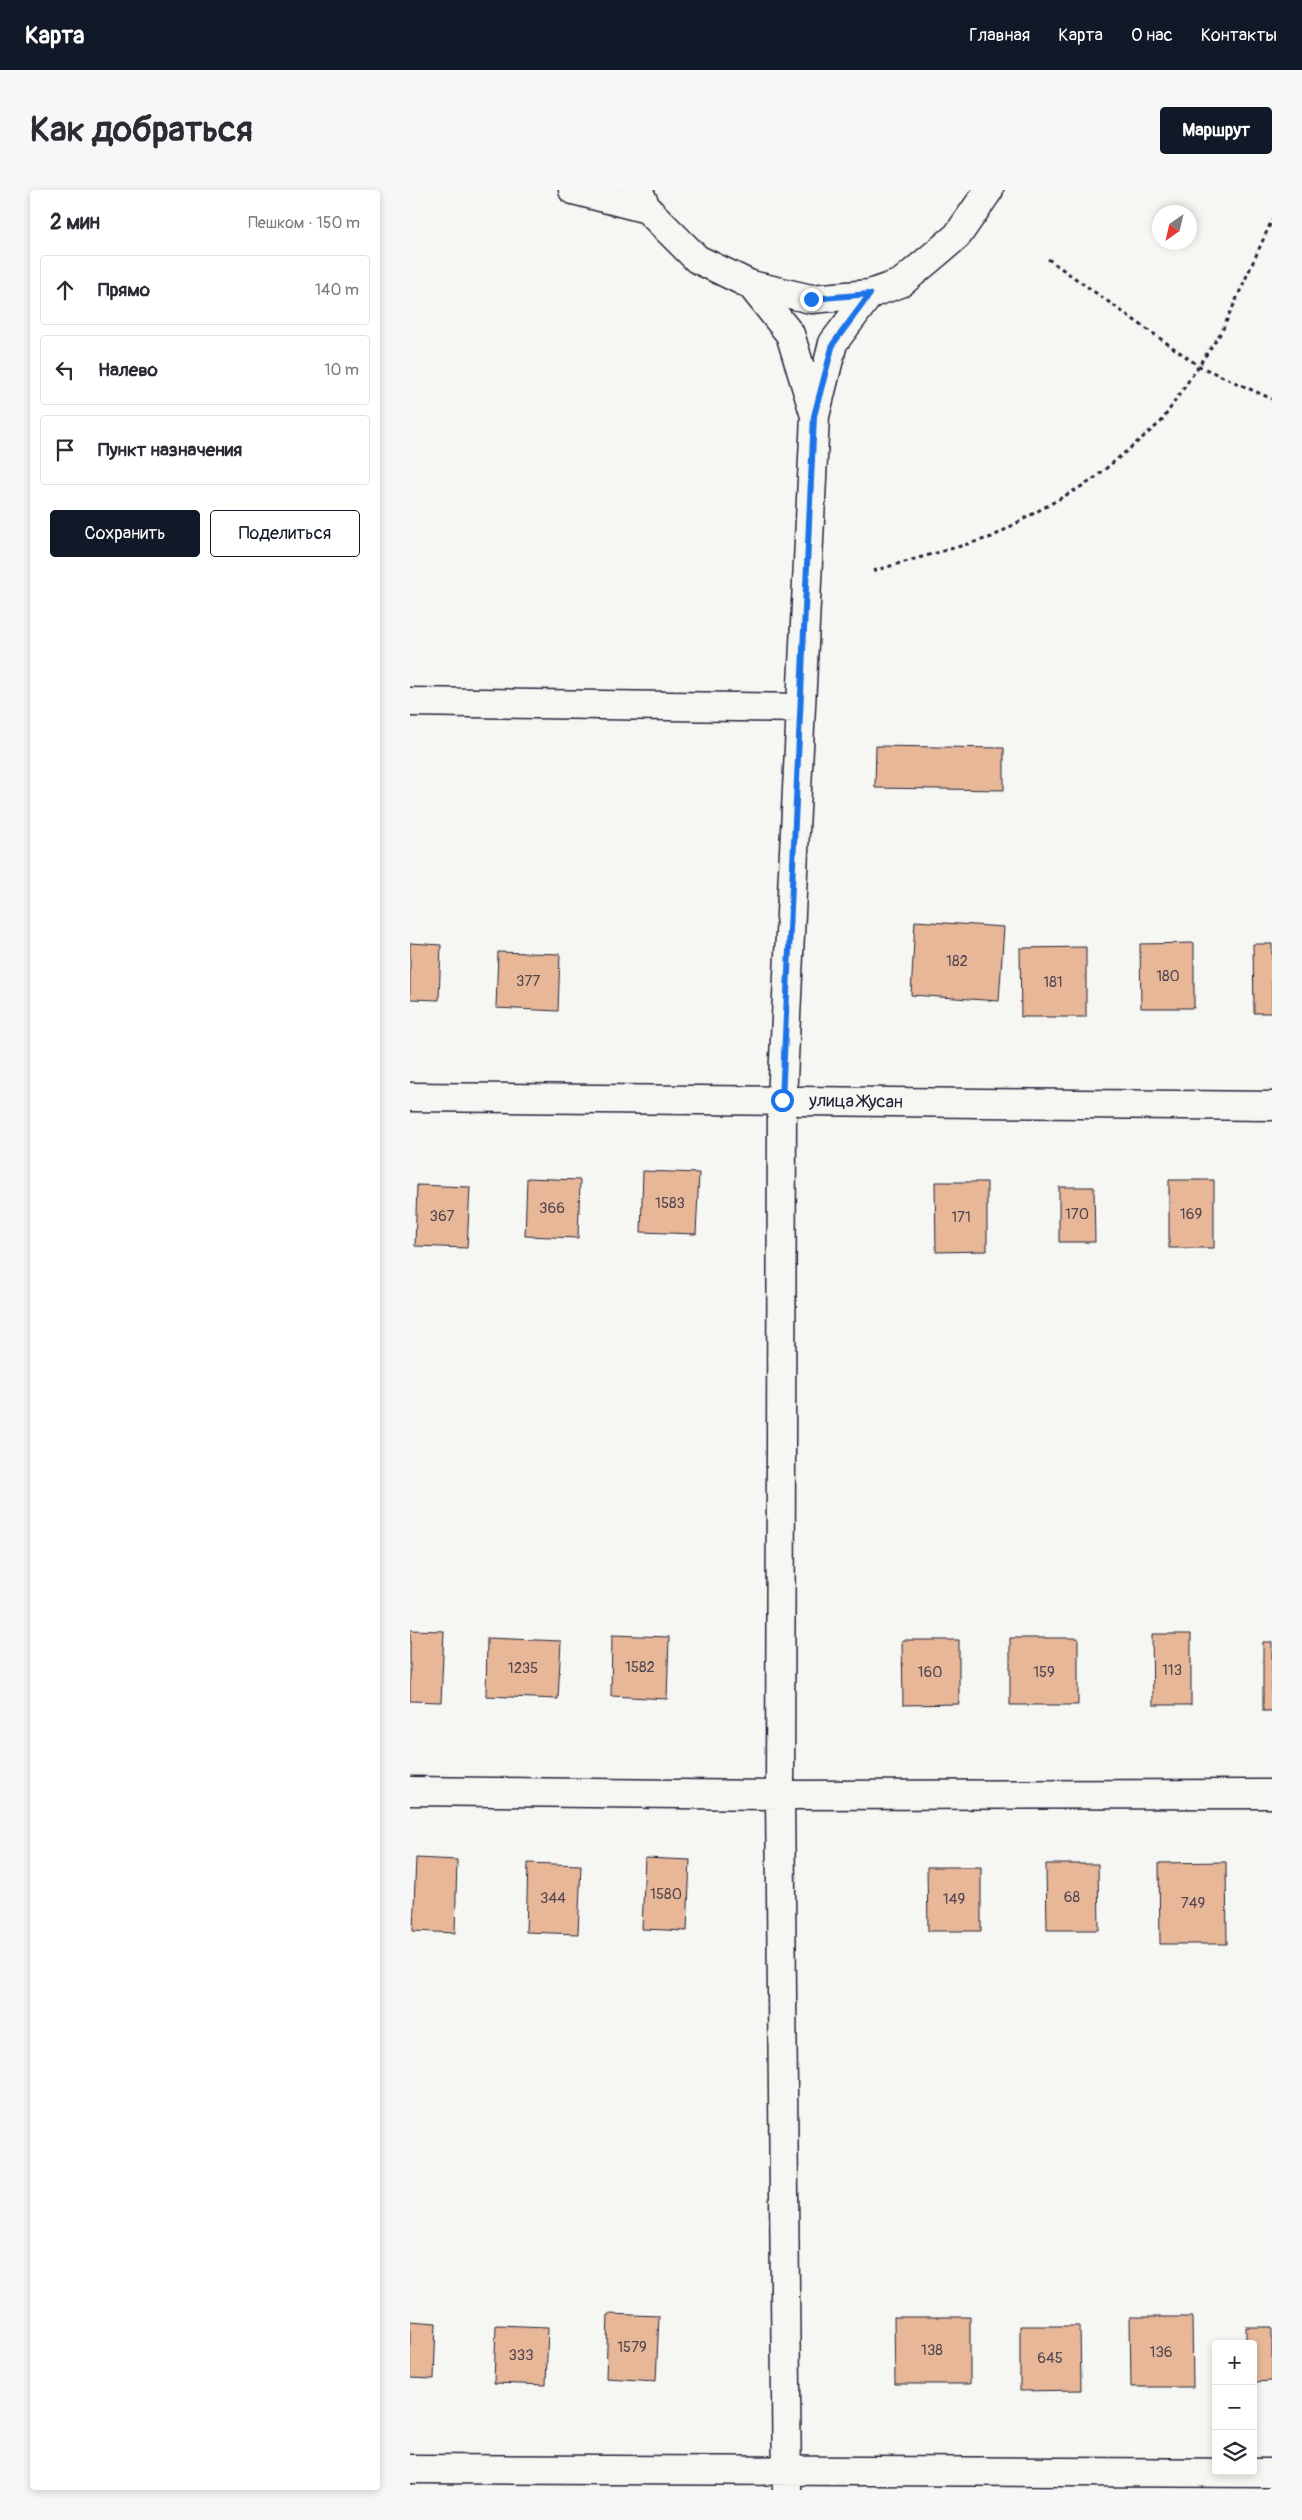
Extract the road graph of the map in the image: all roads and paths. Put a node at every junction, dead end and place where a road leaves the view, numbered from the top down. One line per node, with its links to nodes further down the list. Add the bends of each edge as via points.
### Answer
1 (573, 190): 3 (street)
2 (989, 190): 7 (street, via 958,236 901,283)
3 (643, 200): 6 (street, via 697,259)
4 (1272, 220): 8 (path, via 1222,331)
5 (1048, 259): 8 (path)
6 (751, 285): 7 (street, via 811,299); 10 (street, via 790,334)
7 (870, 294): 10 (street, via 833,344)
8 (1199, 366): 9 (path); 11 (path, via 1161,422 1091,481 992,537)
9 (1272, 399)
10 (814, 416): 13 (street)
11 (873, 571)
12 (410, 702): 13 (street)
13 (801, 708): 15 (street)
14 (410, 1097): 15 (street, улица Жусан)
15 (782, 1100): 16 (street, улица Жусан); 19 (street)
16 (1272, 1106)
17 (410, 1791): 19 (street)
18 (1272, 1794): 19 (street)
19 (780, 1795): 22 (street)
20 (410, 2469): 22 (street)
21 (1272, 2473): 22 (street)
22 (787, 2481)

